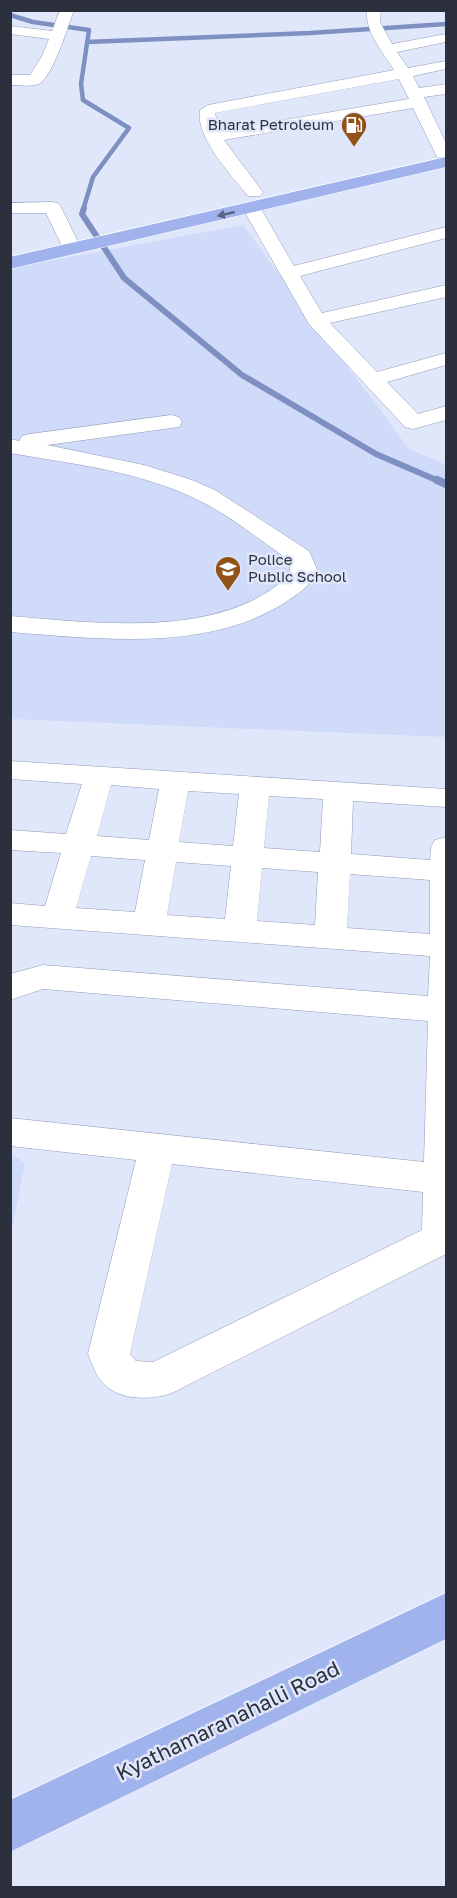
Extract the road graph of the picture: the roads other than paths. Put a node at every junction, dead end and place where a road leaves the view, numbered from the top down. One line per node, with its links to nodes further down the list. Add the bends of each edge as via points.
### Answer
1 (375, 21): 5 (street)
2 (62, 23): 3 (street); 7 (street)
3 (10, 30)
4 (447, 38): 5 (street)
5 (388, 49): 10 (street)
6 (30, 52): 7 (street)
7 (50, 56): 11 (street)
8 (447, 65): 10 (street)
9 (10, 70): 11 (street)
10 (404, 73): 14 (street); 15 (street, via 214,107 206,114)
11 (38, 74): 12 (street, via 32,81)
12 (10, 80)
13 (447, 89): 14 (street)
14 (416, 98): 15 (street); 16 (street)
15 (213, 137): 17 (street)
16 (445, 155): 17 (main road)
17 (253, 201): 20 (main road); 23 (street)
18 (10, 208): 20 (street, via 51,207)
19 (447, 232): 23 (street)
20 (74, 244): 21 (main road); 22 (main road)
21 (10, 252)
22 (10, 263)
23 (288, 273): 25 (street)
24 (447, 291): 25 (street)
25 (316, 320): 27 (street)
26 (447, 359): 27 (street)
27 (371, 380): 28 (street, via 413,422)
28 (447, 413)
29 (171, 422): 30 (street)
30 (10, 445): 31 (street, via 135,470 208,496 300,556 305,570 282,596 260,608 190,626 119,629)
31 (10, 624)
32 (12, 774): 33 (street)
33 (99, 776): 34 (street); 39 (street)
34 (176, 781): 35 (street); 40 (street)
35 (255, 786): 36 (street); 41 (street)
36 (339, 791): 37 (street); 43 (street)
37 (447, 798)
38 (10, 840): 39 (street)
39 (79, 845): 40 (street); 45 (street)
40 (162, 851): 41 (street); 46 (street)
41 (249, 857): 43 (street); 47 (street)
42 (446, 859): 43 (street); 49 (street)
43 (335, 863): 48 (street)
44 (10, 914): 45 (street)
45 (57, 918): 46 (street)
46 (149, 924): 47 (street)
47 (240, 931): 48 (street)
48 (330, 938): 50 (street)
49 (447, 939)
50 (447, 946)
51 (447, 957): 53 (street)
52 (10, 988): 53 (street, via 43,977)
53 (446, 1010): 56 (street)
54 (10, 1132): 55 (street)
55 (157, 1149): 56 (street); 57 (street, via 109,1353 122,1376 157,1380)
56 (442, 1179): 57 (street)
57 (444, 1237)
58 (447, 1615): 59 (main road, Kyathamaranahalli Road)
59 (10, 1827)

